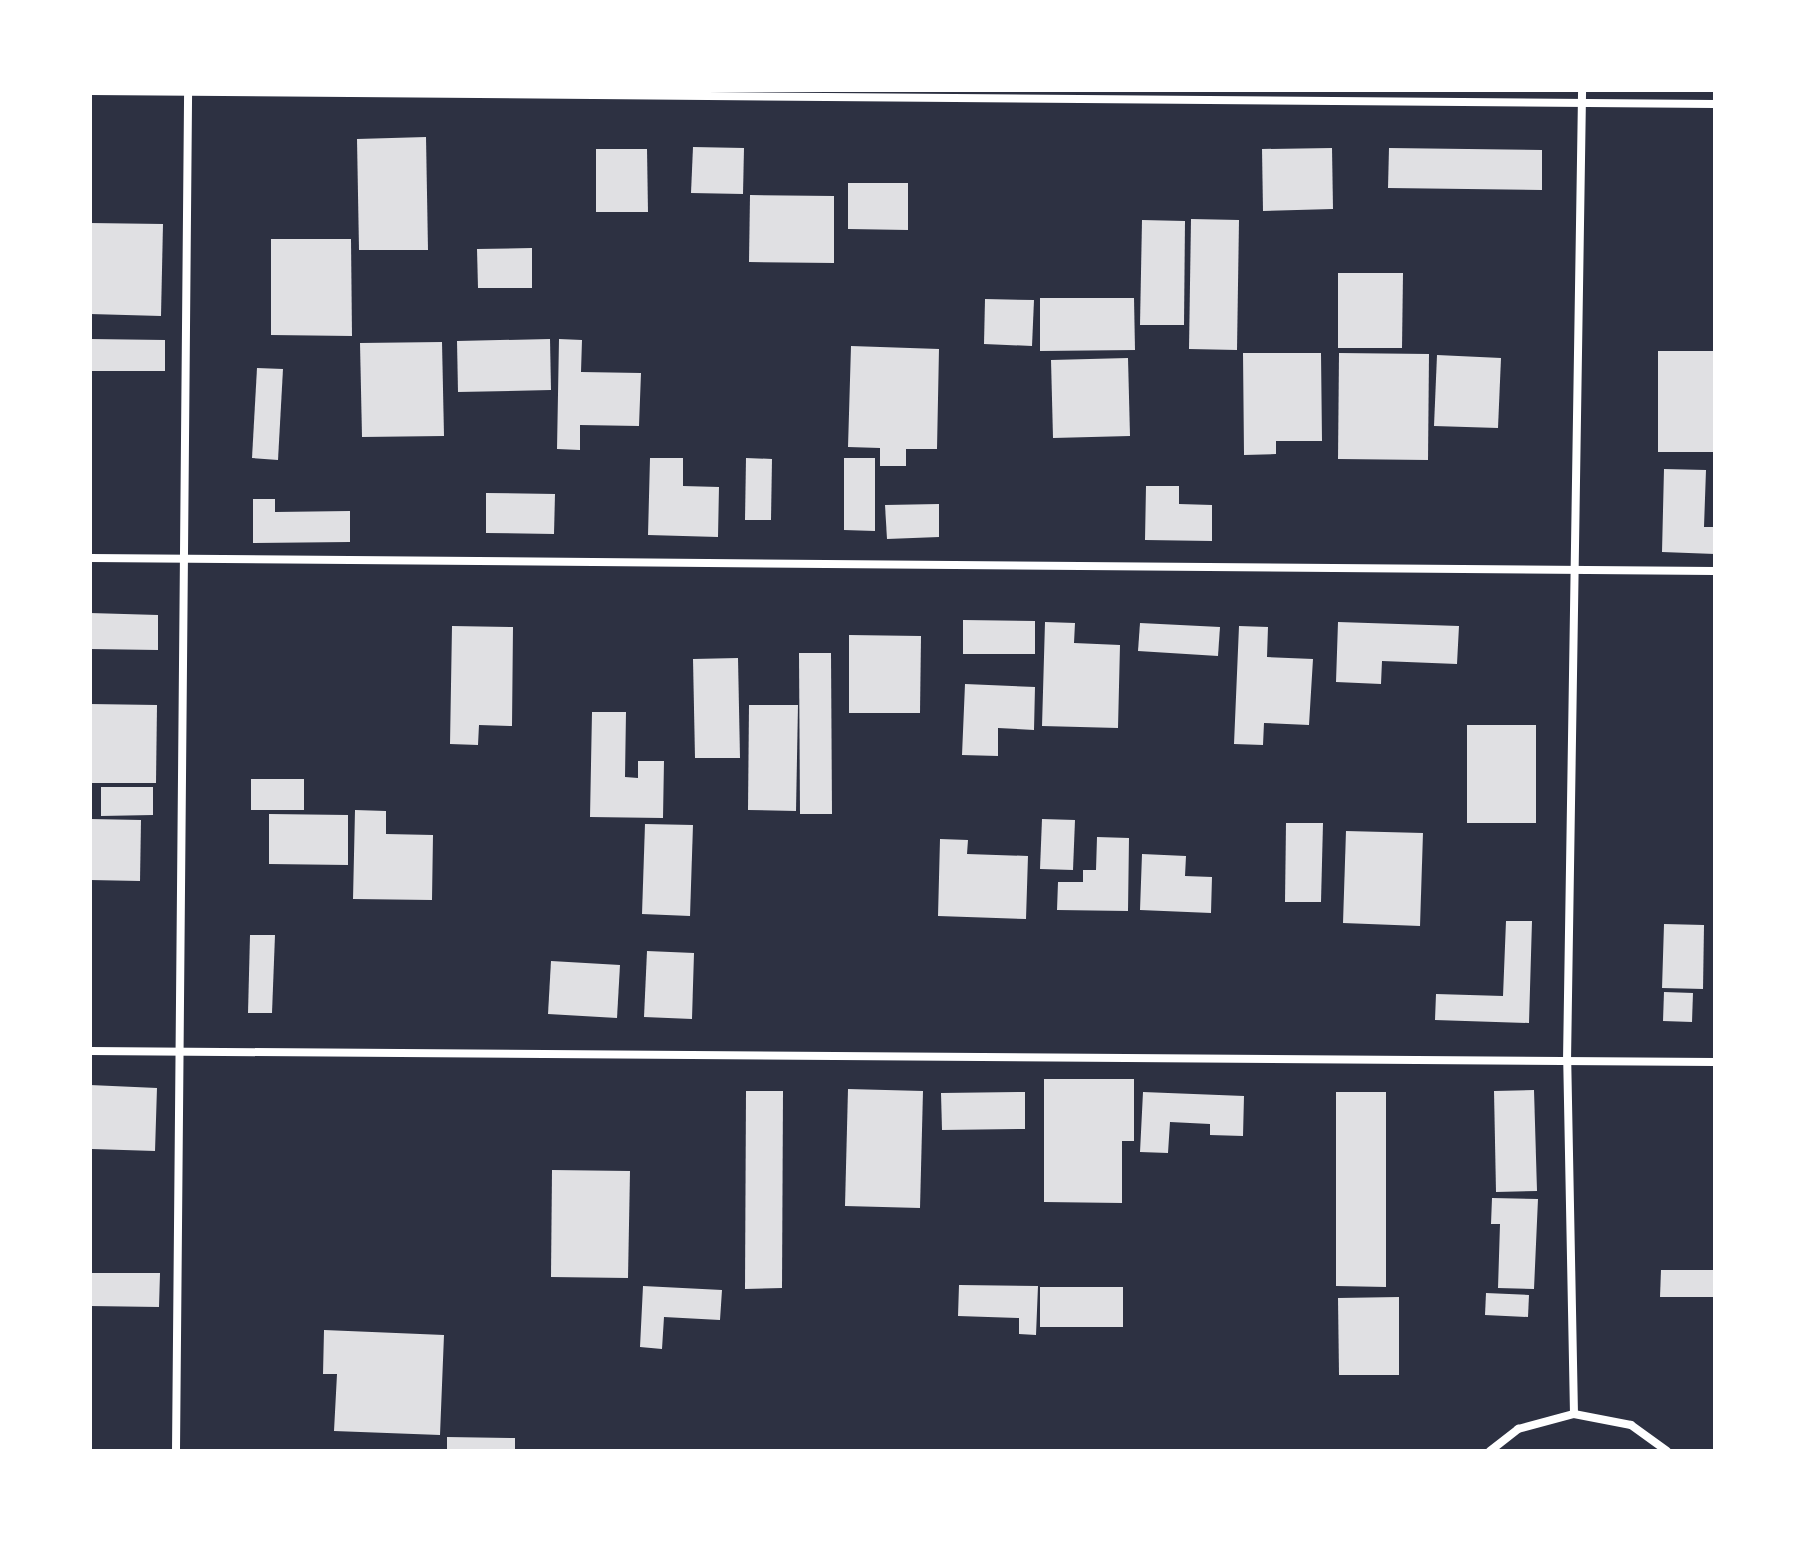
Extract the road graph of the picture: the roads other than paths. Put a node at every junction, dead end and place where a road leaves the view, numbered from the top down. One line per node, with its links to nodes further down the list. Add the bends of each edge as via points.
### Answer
1 (1582, 90): 4 (street)
2 (90, 91): 3 (street)
3 (188, 91): 4 (street); 7 (street)
4 (1582, 103): 5 (street); 8 (street)
5 (1715, 104)
6 (90, 558): 7 (street)
7 (183, 559): 8 (street); 11 (street)
8 (1577, 570): 9 (street); 12 (street)
9 (1715, 571)
10 (90, 1051): 11 (street)
11 (179, 1051): 12 (street); 15 (street)
12 (1567, 1061): 13 (street); 14 (street)
13 (1715, 1062)
14 (1574, 1414): 16 (street, via 1518,1429); 17 (street, via 1631,1425)
15 (176, 1451)
16 (1490, 1451)
17 (1667, 1451)

